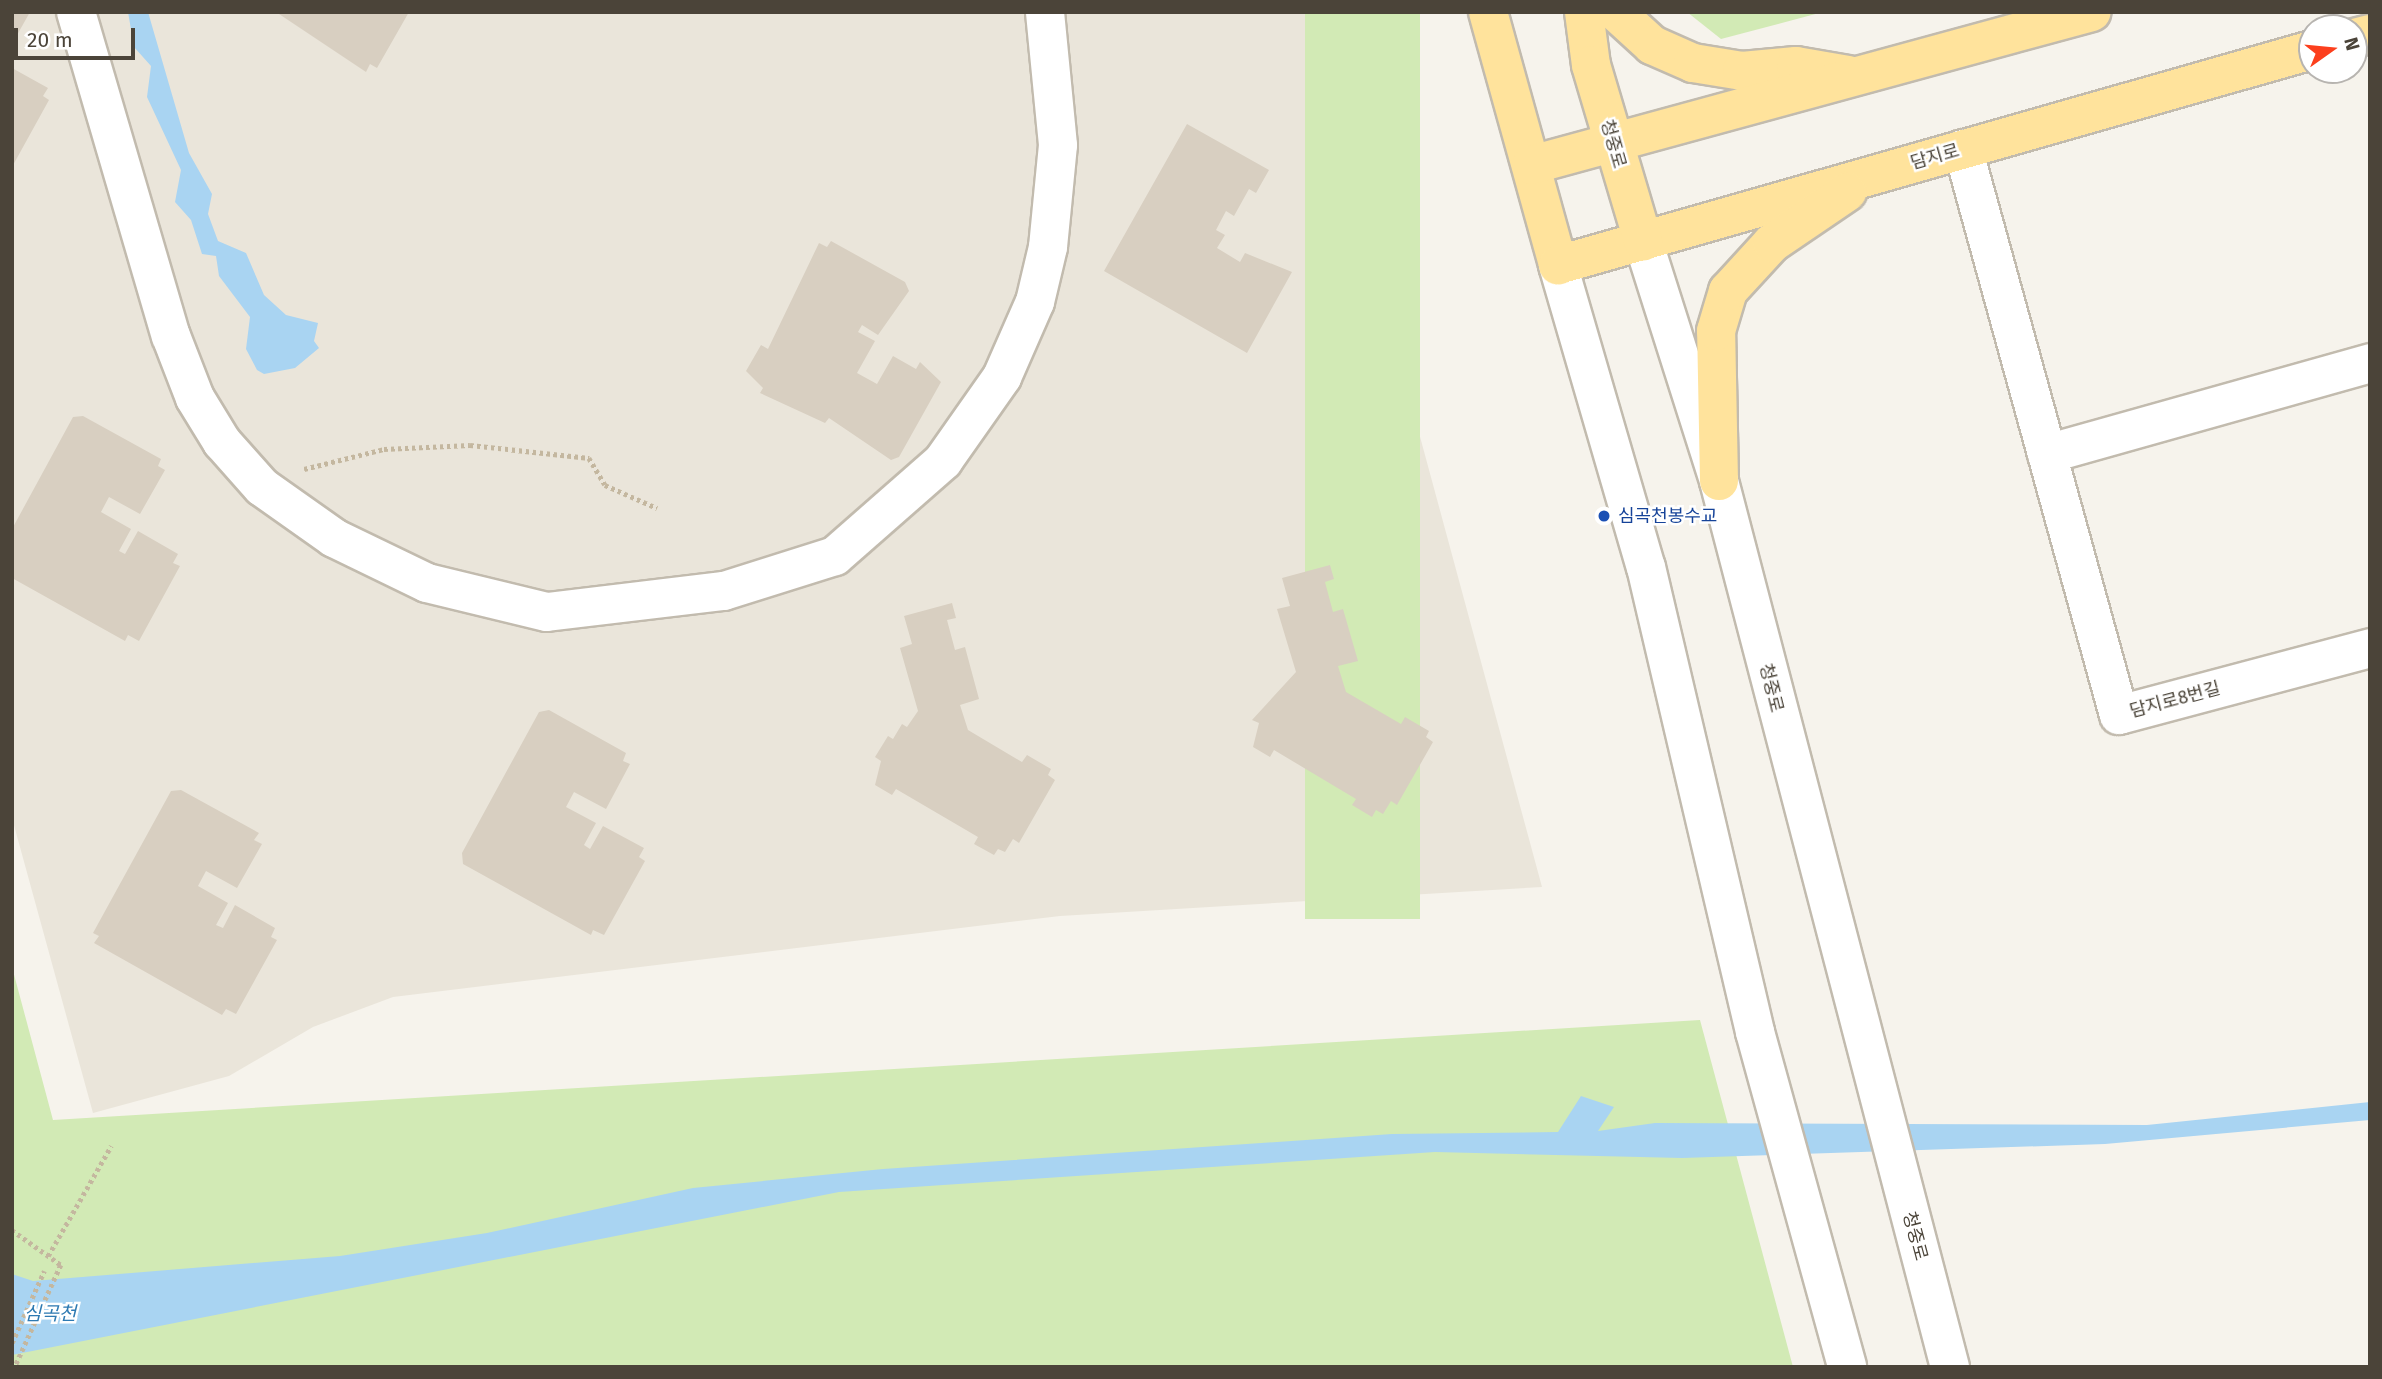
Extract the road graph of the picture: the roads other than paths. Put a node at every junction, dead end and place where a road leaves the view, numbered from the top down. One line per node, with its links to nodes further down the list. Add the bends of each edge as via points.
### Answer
1 (76, 12): 2 (street, via 195,398 262,487 334,538 427,583 547,612 724,592 835,556 943,461 1002,377 1035,302 1058,145)
2 (1045, 12)
3 (1488, 12): 11 (main road)
4 (1584, 12): 9 (main road, 청중로)
5 (1616, 12): 8 (main road, via 1652,45 1693,63 1742,71 1797,66)
6 (2092, 12): 8 (main road)
7 (2298, 54): 10 (main road, 담지로)
8 (1860, 77): 9 (main road)
9 (1612, 141): 11 (main road); 13 (main road, 청중로)
10 (1963, 149): 12 (main road, 담지로); 16 (street, 담지로8번길)
11 (1531, 164): 14 (main road)
12 (1875, 174): 13 (main road, 담지로); 17 (main road, via 1772,243 1728,292 1715,358)
13 (1643, 241): 14 (main road, 담지로); 17 (street, 청중로)
14 (1558, 265): 19 (street, via 1646,567 1755,1032)
15 (2370, 363): 16 (street)
16 (2047, 454): 18 (street, 담지로8번길, via 2119,715)
17 (1719, 481): 20 (street, 청중로)
18 (2370, 648)
19 (1847, 1367)
20 (1950, 1367)

